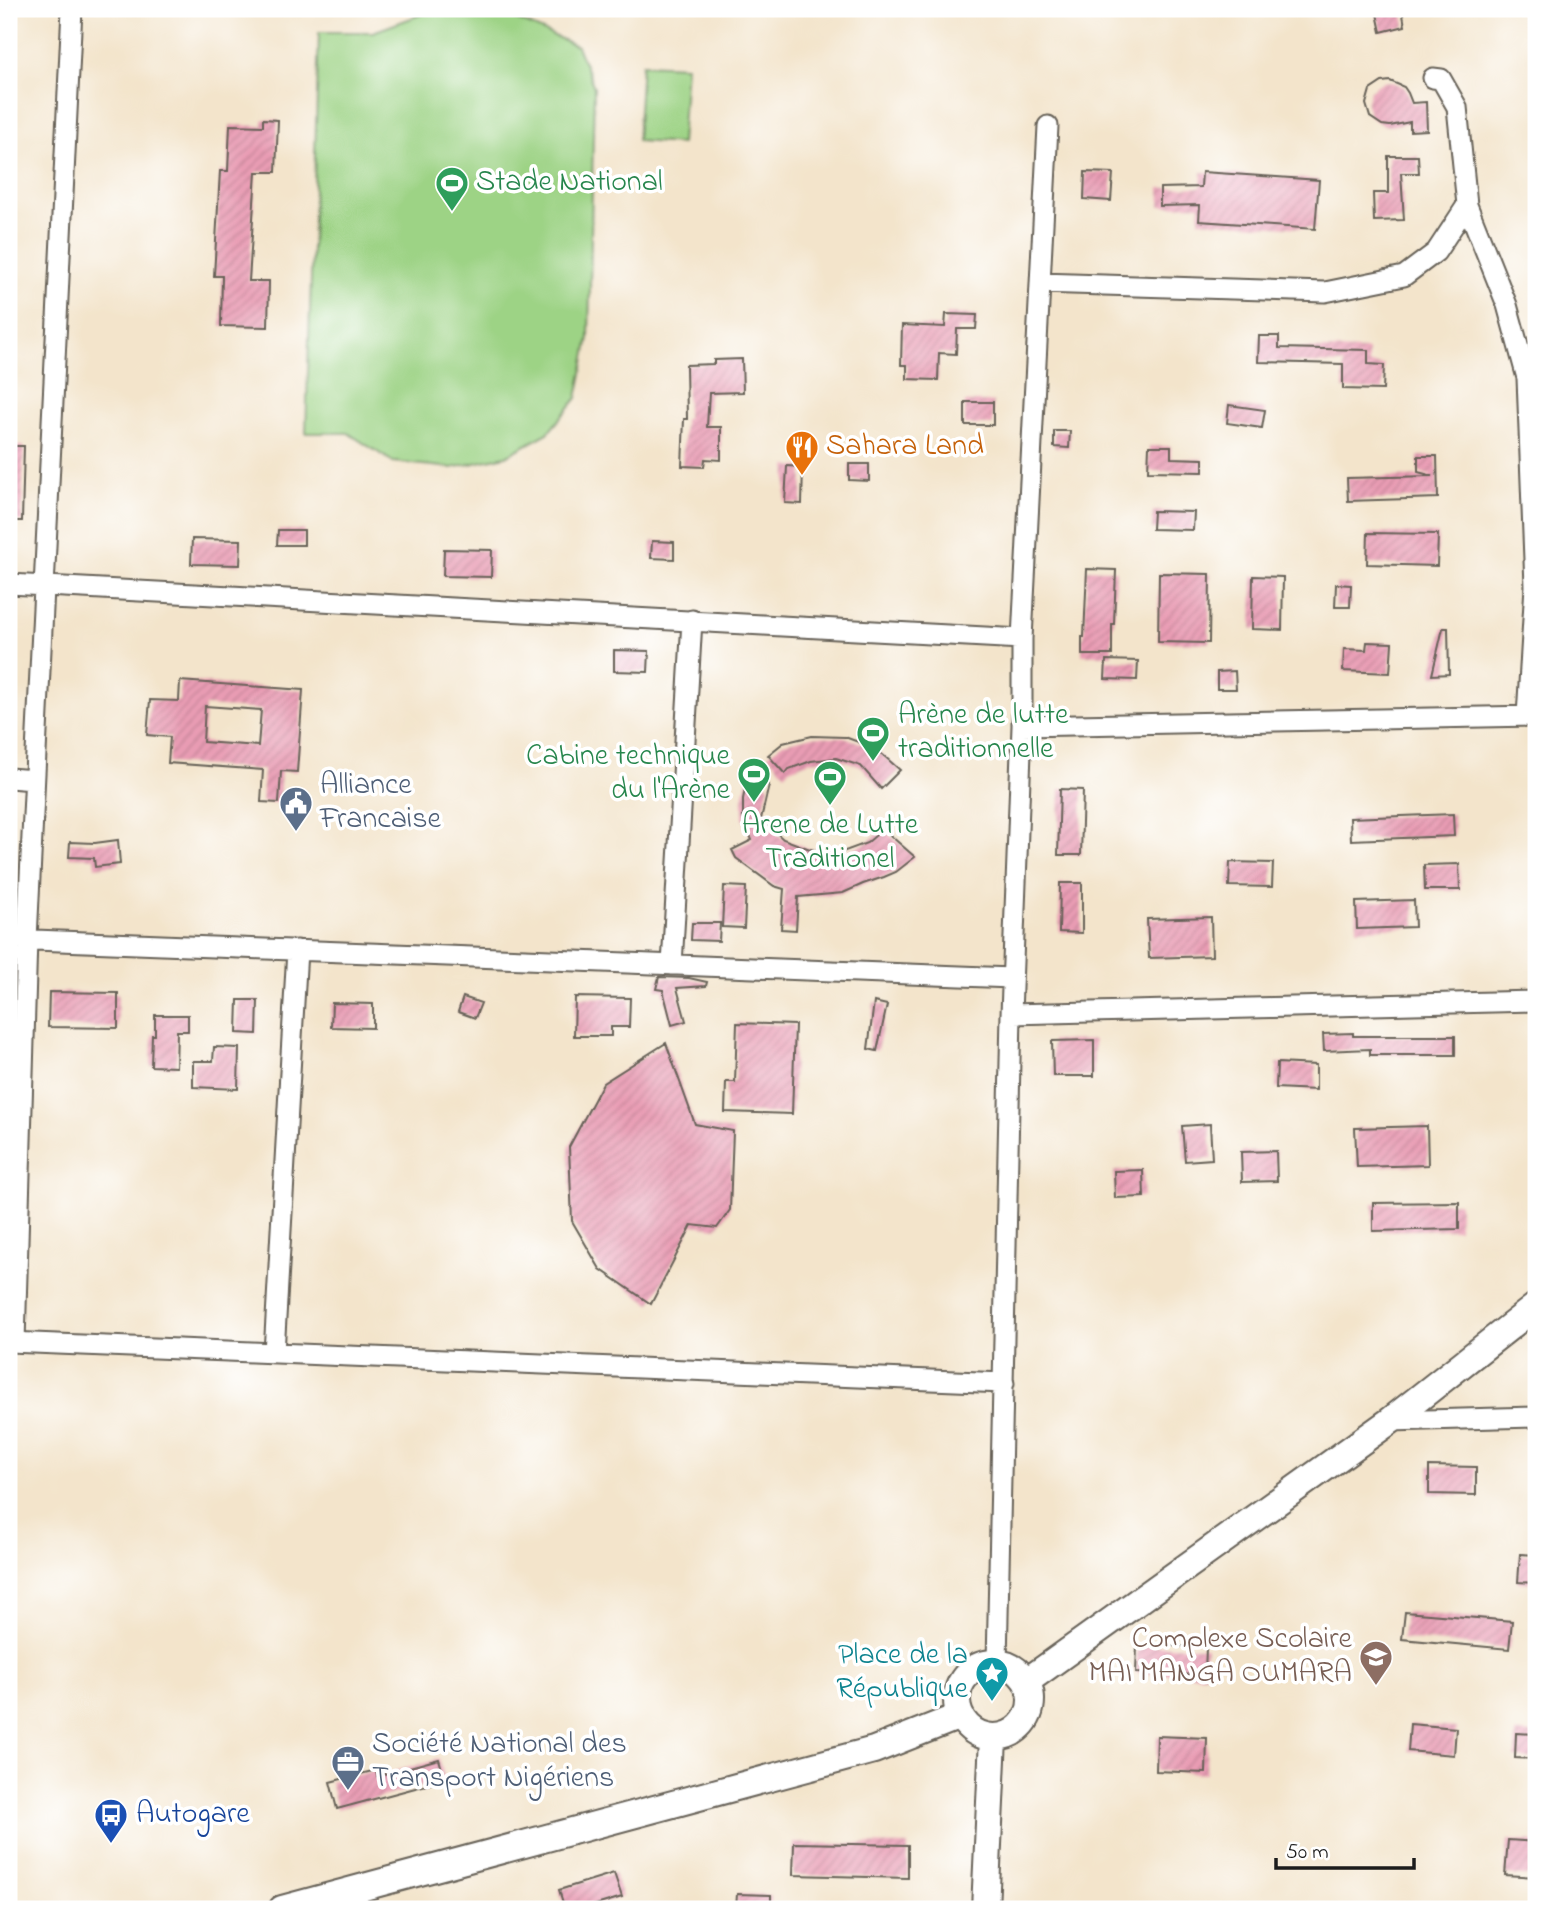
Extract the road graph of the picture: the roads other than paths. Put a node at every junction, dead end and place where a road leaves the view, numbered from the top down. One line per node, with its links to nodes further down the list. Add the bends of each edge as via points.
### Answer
1 (72, 9): 7 (street)
2 (1433, 78): 4 (street, via 1441,79 1457,107)
3 (1048, 126): 5 (street)
4 (1467, 205): 5 (street, via 1436,252 1404,276 1325,292); 10 (street, via 1507,305 1527,378 1535,586)
5 (1040, 284): 9 (street)
6 (9, 584): 7 (street)
7 (43, 586): 8 (street); 13 (street)
8 (692, 620): 9 (street); 16 (street)
9 (1022, 639): 11 (street)
10 (1532, 716): 11 (street)
11 (1022, 726): 17 (street)
12 (9, 778): 13 (street)
13 (34, 780): 14 (street)
14 (18, 939): 15 (street); 21 (street)
15 (297, 950): 16 (street); 22 (street)
16 (672, 965): 17 (street)
17 (1012, 978): 19 (street)
18 (1536, 1001): 19 (street)
19 (1011, 1014): 23 (street)
20 (1536, 1306): 25 (main road)
21 (12, 1342): 22 (street)
22 (274, 1353): 23 (street)
23 (1004, 1383): 26 (street)
24 (1536, 1417): 25 (street)
25 (1390, 1421): 27 (main road)
26 (997, 1662): 27 (main road, via 1009,1665); 28 (main road, via 968,1673 959,1686)
27 (1027, 1681): 29 (main road, via 1032,1696 1022,1726)
28 (960, 1716): 29 (main road, via 968,1728); 30 (main road, via 874,1750)
29 (993, 1738): 31 (main road)
30 (282, 1909)
31 (985, 1909)

